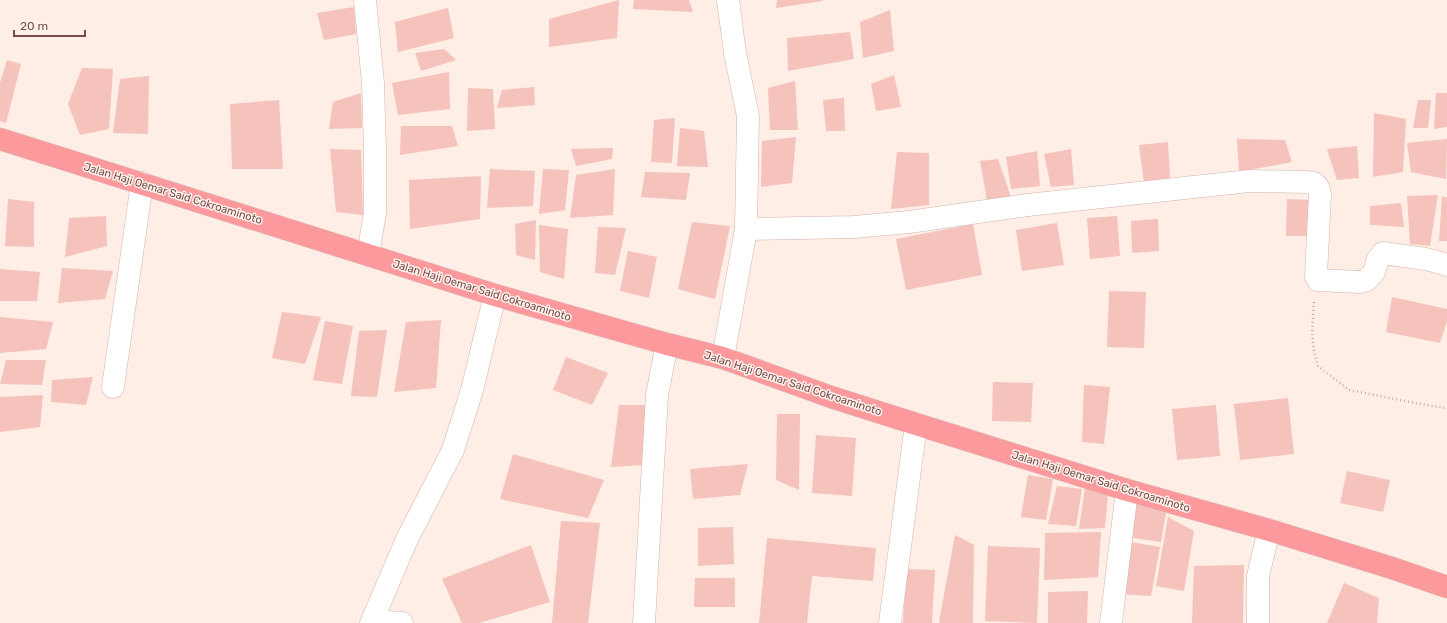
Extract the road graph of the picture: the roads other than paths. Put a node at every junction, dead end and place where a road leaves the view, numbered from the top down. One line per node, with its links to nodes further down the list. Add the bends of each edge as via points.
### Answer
1 (365, 0): 6 (street, via 373,83 375,150 375,213)
2 (728, 0): 5 (street, via 735,53 748,116)
3 (0, 139): 4 (highway, Jalan Haji Oemar Said Cokroaminoto)
4 (142, 183): 6 (highway, Jalan Haji Oemar Said Cokroaminoto); 11 (street)
5 (746, 229): 7 (street, via 854,227 909,222 1028,204 1249,181 1301,181 1314,183 1320,194 1317,279 1358,282 1367,280 1383,253 1426,259); 10 (street)
6 (368, 255): 8 (highway, Jalan Haji Oemar Said Cokroaminoto)
7 (1447, 266)
8 (495, 295): 9 (highway, Jalan Haji Oemar Said Cokroaminoto); 16 (street, via 472,390 453,450 406,540)
9 (667, 344): 10 (highway, Jalan Haji Oemar Said Cokroaminoto); 18 (street, via 657,395)
10 (723, 358): 12 (highway, Jalan Haji Oemar Said Cokroaminoto)
11 (113, 387)
12 (916, 424): 13 (highway, Jalan Haji Oemar Said Cokroaminoto); 19 (street)
13 (1127, 490): 14 (highway, Jalan Haji Oemar Said Cokroaminoto); 20 (street)
14 (1269, 530): 15 (highway, Jalan Haji Oemar Said Cokroaminoto); 21 (street, via 1258,576)
15 (1447, 587)
16 (371, 622): 17 (street)
17 (402, 623)
18 (644, 623)
19 (890, 623)
20 (1111, 623)
21 (1258, 623)

